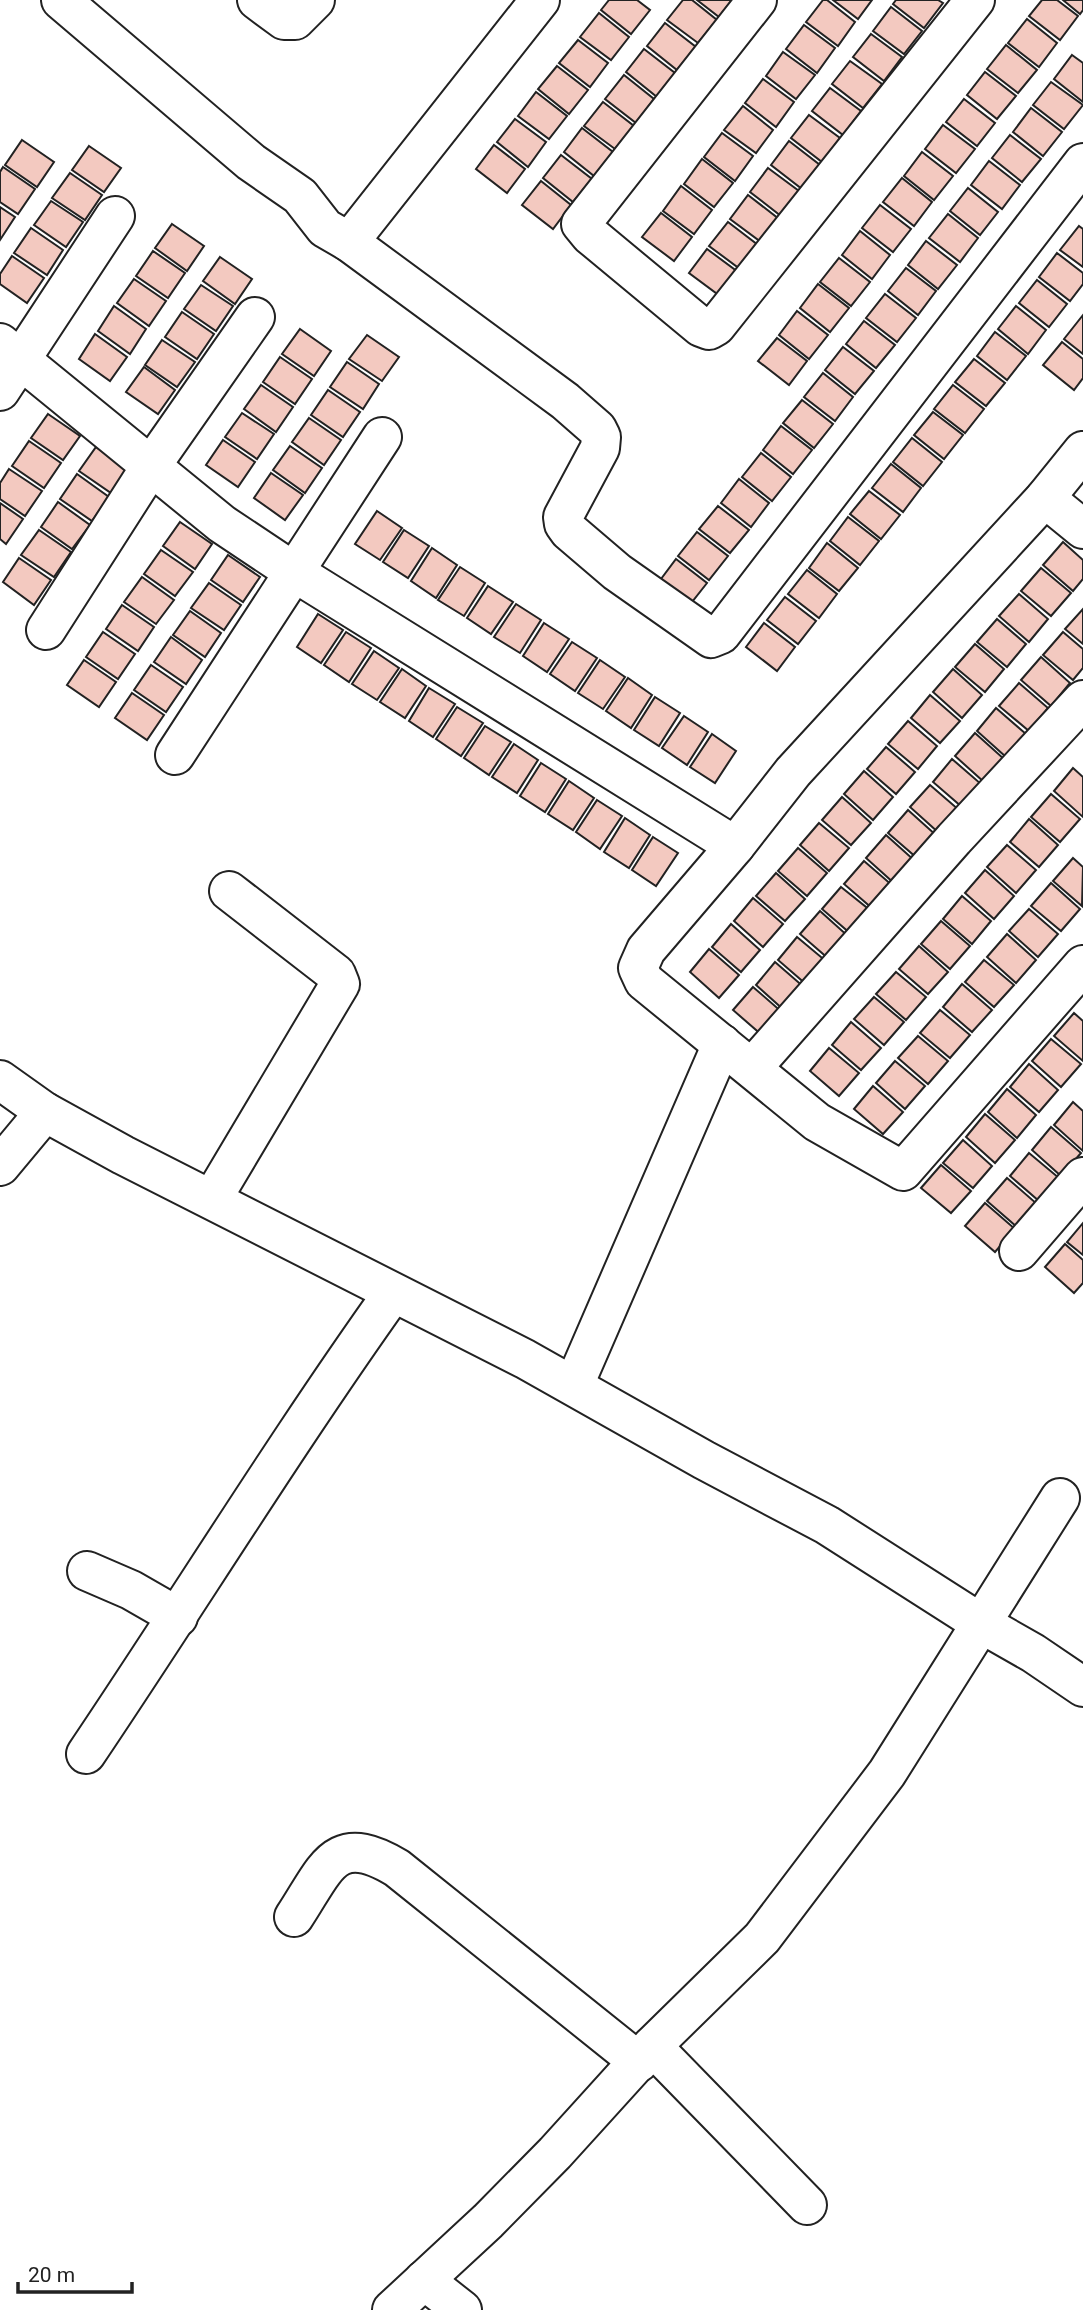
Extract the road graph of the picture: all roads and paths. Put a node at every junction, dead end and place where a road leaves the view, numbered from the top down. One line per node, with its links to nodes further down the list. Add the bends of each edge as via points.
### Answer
1 (61, 0): 9 (street, via 251,162 300,197 325,228)
2 (257, 0): 3 (street, via 284,20 295,20)
3 (315, 0)
4 (540, 0): 9 (street)
5 (757, 0): 6 (street, via 581,224 709,330)
6 (975, 0)
7 (1083, 163): 9 (street, via 722,634 711,638 617,572 564,524 563,517 600,448 597,429)
8 (115, 216): 11 (street)
9 (349, 242)
10 (255, 317): 14 (street)
11 (7, 365): 14 (street)
12 (382, 437): 17 (street)
13 (1083, 452): 15 (street)
14 (151, 466): 17 (street, via 222,524); 18 (street)
15 (1049, 493): 16 (street); 21 (street, via 793,772)
16 (1083, 529)
17 (294, 572): 20 (street); 21 (street)
18 (46, 630)
19 (1083, 700): 25 (street)
20 (175, 755)
21 (735, 846): 24 (street, via 646,950 638,968 644,981)
22 (229, 891): 30 (street, via 336,974 340,984)
23 (1083, 965): 25 (street, via 903,1171 817,1122)
24 (722, 1044): 25 (street); 33 (street)
25 (752, 1068)
26 (0, 1080): 27 (street)
27 (45, 1112): 28 (street); 30 (street)
28 (0, 1166)
29 (1083, 1177): 31 (street)
30 (212, 1199): 32 (street)
31 (1019, 1251)
32 (393, 1293): 33 (street); 36 (street)
33 (574, 1385): 37 (street, via 827,1525)
34 (1060, 1498): 37 (street)
35 (87, 1571): 36 (street)
36 (178, 1617): 39 (street)
37 (982, 1624): 38 (street); 41 (street, via 887,1773 762,1938)
38 (1083, 1687)
39 (86, 1754)
40 (294, 1917): 41 (street, via 331,1860 353,1852 376,1855)
41 (646, 2054): 42 (street); 43 (street, via 488,2221)
42 (807, 2205)
43 (424, 2280): 44 (street); 45 (street)
44 (392, 2310)
45 (462, 2310)

